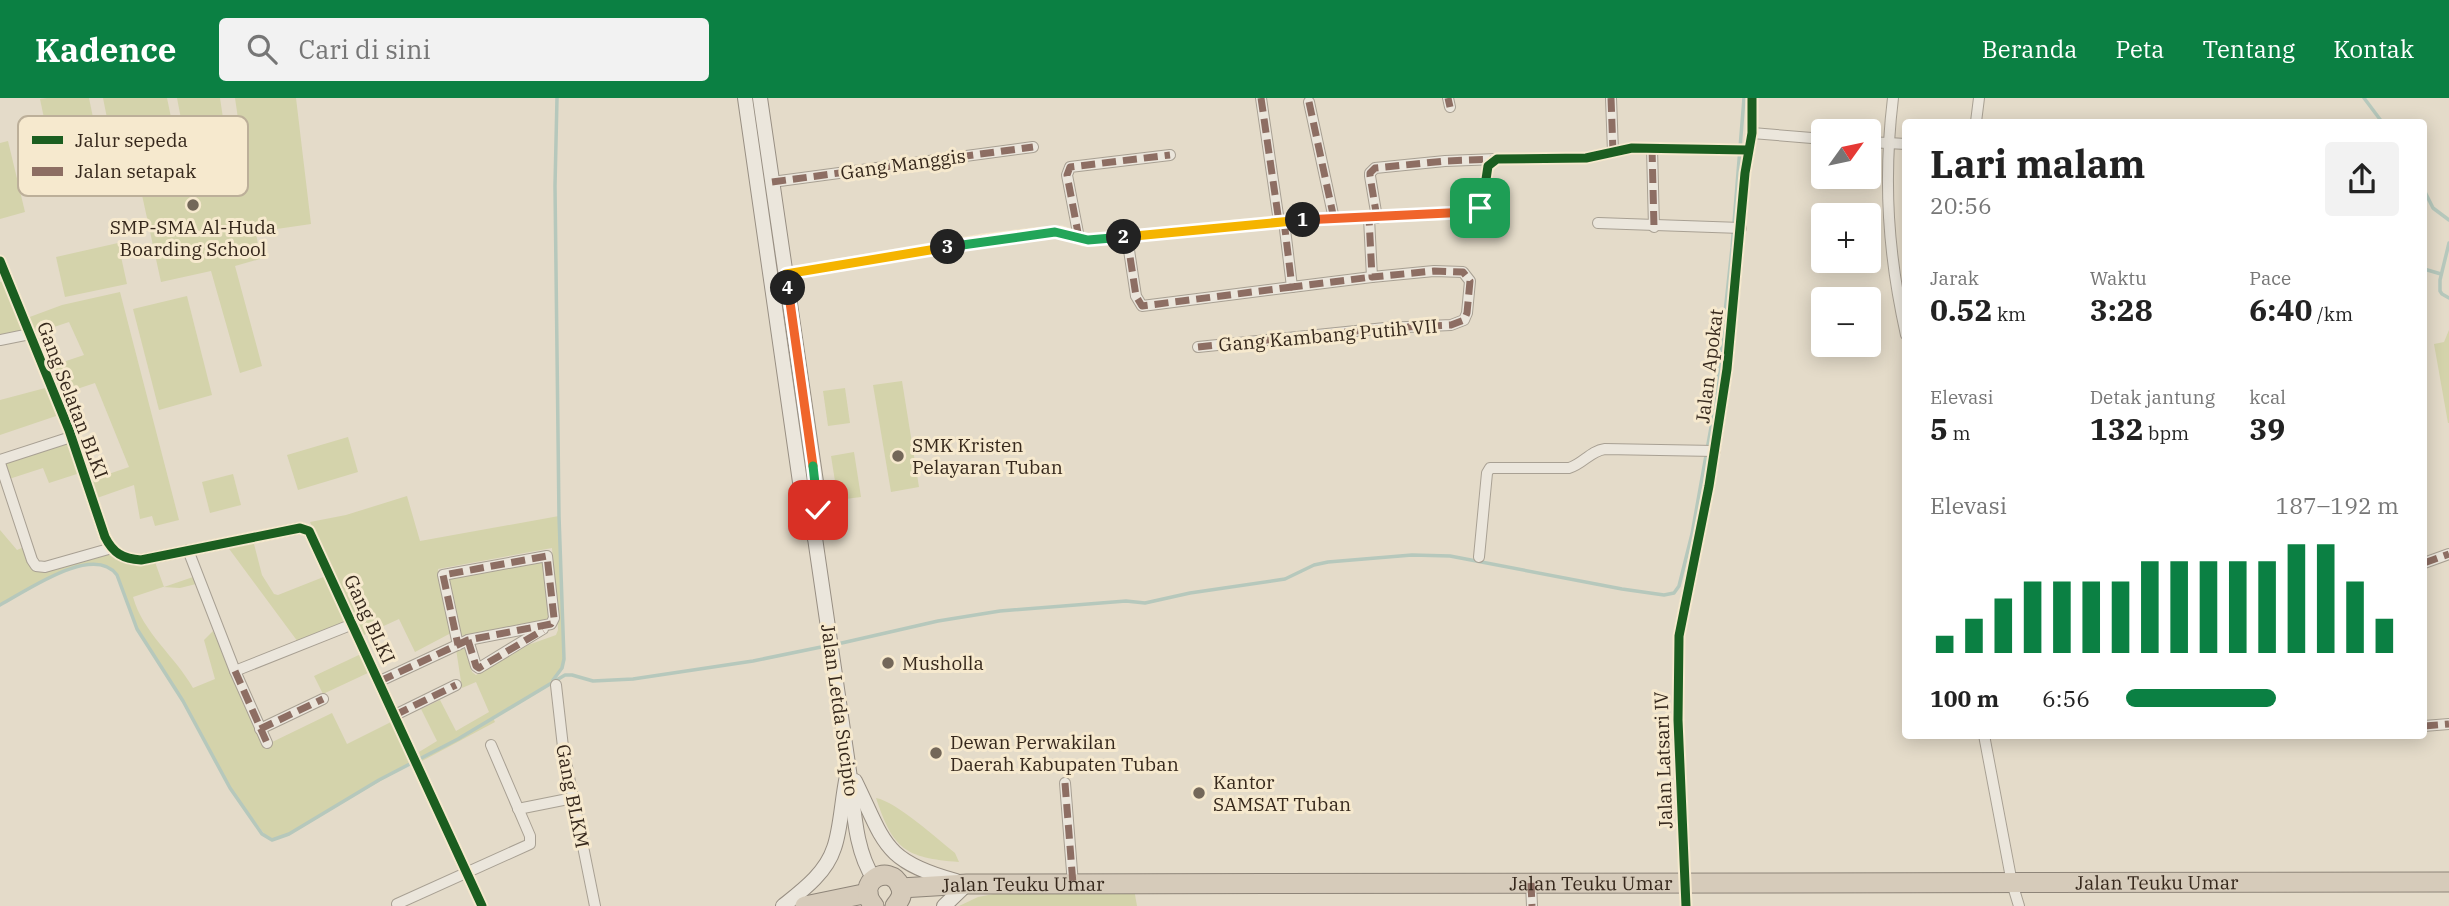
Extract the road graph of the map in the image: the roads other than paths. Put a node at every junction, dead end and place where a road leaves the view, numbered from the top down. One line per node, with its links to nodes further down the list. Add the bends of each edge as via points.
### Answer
1 (745, 98): 41 (main road, Jalan Letda Sucipto, via 804,509)
2 (760, 98): 21 (main road, Jalan Letda Sucipto)
3 (1261, 98): 24 (street)
4 (1611, 98): 18 (street)
5 (1752, 98): 10 (street, Jalan Apokat)
6 (1893, 98): 13 (street)
7 (1979, 98): 9 (street)
8 (1309, 102): 23 (street)
9 (1976, 119)
10 (1752, 133): 11 (street); 17 (street, Jalan Apokat)
11 (1811, 138)
12 (1881, 143): 13 (street)
13 (1888, 144): 14 (street); 34 (street, via 1889,240)
14 (1902, 144)
15 (1033, 147): 21 (street, Gang Manggis)
16 (1652, 148): 17 (street); 18 (street); 26 (street)
17 (1742, 149): 27 (street, Jalan Apokat)
18 (1613, 152): 20 (street, via 1579,159)
19 (1170, 155): 29 (street, via 1070,167 1067,175)
20 (1499, 159): 22 (street, via 1488,166 1483,204 1475,212); 22 (street, via 1375,168 1370,173)
21 (772, 182): 31 (main road, Jalan Letda Sucipto)
22 (1373, 218): 23 (street); 32 (street)
23 (1334, 219): 24 (street)
24 (1282, 221): 28 (street); 33 (street)
25 (1598, 223): 26 (street)
26 (1654, 227): 27 (street)
27 (1735, 228): 39 (street, Jalan Apokat, via 1734,319)
28 (1127, 237): 29 (street); 33 (street, via 1136,296 1142,306)
29 (1079, 238): 31 (street, via 1055,232 1001,238)
30 (0, 261): 35 (street, Gang Selatan BLKI)
31 (786, 274): 41 (main road, Jalan Letda Sucipto, via 816,482)
32 (1372, 277): 33 (street); 37 (street, Gang Kambang Putih VII, via 1464,272 1470,281 1466,317 1451,325)
33 (1292, 287)
34 (1902, 313)
35 (30, 334): 36 (street); 38 (street, Gang Selatan BLKI)
36 (0, 340)
37 (1198, 348)
38 (71, 437): 40 (street); 42 (street, Gang Selatan BLKI)
39 (1709, 451): 45 (street, via 1600,450 1572,467 1493,467 1488,470); 49 (street, Jalan Apokat)
40 (0, 462): 42 (street, via 36,566)
41 (815, 538): 63 (main road, Jalan Letda Sucipto)
42 (113, 550): 43 (street, Gang BLKI, via 136,560)
43 (188, 550): 47 (street, Gang BLKI, via 305,528); 51 (street)
44 (2449, 554): 46 (street)
45 (1479, 557)
46 (2427, 562)
47 (353, 624): 51 (street); 52 (street, Gang BLKI)
48 (550, 626): 50 (street); 50 (street, via 479,668); 50 (street, via 554,618 547,556 449,572 443,579)
49 (1679, 636): 70 (street, Jalan Latsari IV)
50 (463, 643): 52 (street)
51 (235, 671): 59 (street)
52 (380, 681): 56 (street, Gang BLKI)
53 (456, 685): 56 (street)
54 (556, 685): 65 (street, Gang BLKM)
55 (323, 699): 59 (street)
56 (395, 715): 67 (street, Gang BLKI)
57 (2449, 724): 58 (street)
58 (2427, 726)
59 (260, 729): 61 (street)
60 (1985, 739): 71 (street)
61 (267, 743)
62 (491, 745): 66 (street)
63 (849, 768): 72 (main road, via 878,833 897,856 924,871); 74 (main road, Jalan Letda Sucipto, via 860,847); 79 (main road, via 834,849 816,877)
64 (1065, 782): 73 (street)
65 (573, 798): 66 (street); 78 (street, Gang BLKM)
66 (518, 809): 67 (street, via 530,836 529,845)
67 (466, 872): 76 (street); 77 (street, Gang BLKI)
68 (2449, 882): 71 (highway, Jalan Teuku Umar)
69 (1531, 883): 70 (highway, Jalan Teuku Umar); 73 (highway, Jalan Teuku Umar); 82 (street)
70 (1686, 883): 71 (highway, Jalan Teuku Umar); 83 (street, Jalan Latsari IV)
71 (2012, 883): 84 (street)
72 (967, 884): 73 (highway, Jalan Teuku Umar); 75 (highway, Jalan Teuku Umar); 81 (main road)
73 (1073, 884)
74 (872, 892): 75 (highway, via 884,875 890,876 899,883); 80 (highway)
75 (898, 897)
76 (397, 904)
77 (482, 906)
78 (595, 906)
79 (783, 906)
80 (805, 906)
81 (944, 906)
82 (1532, 906)
83 (1686, 906)
84 (2019, 906)

